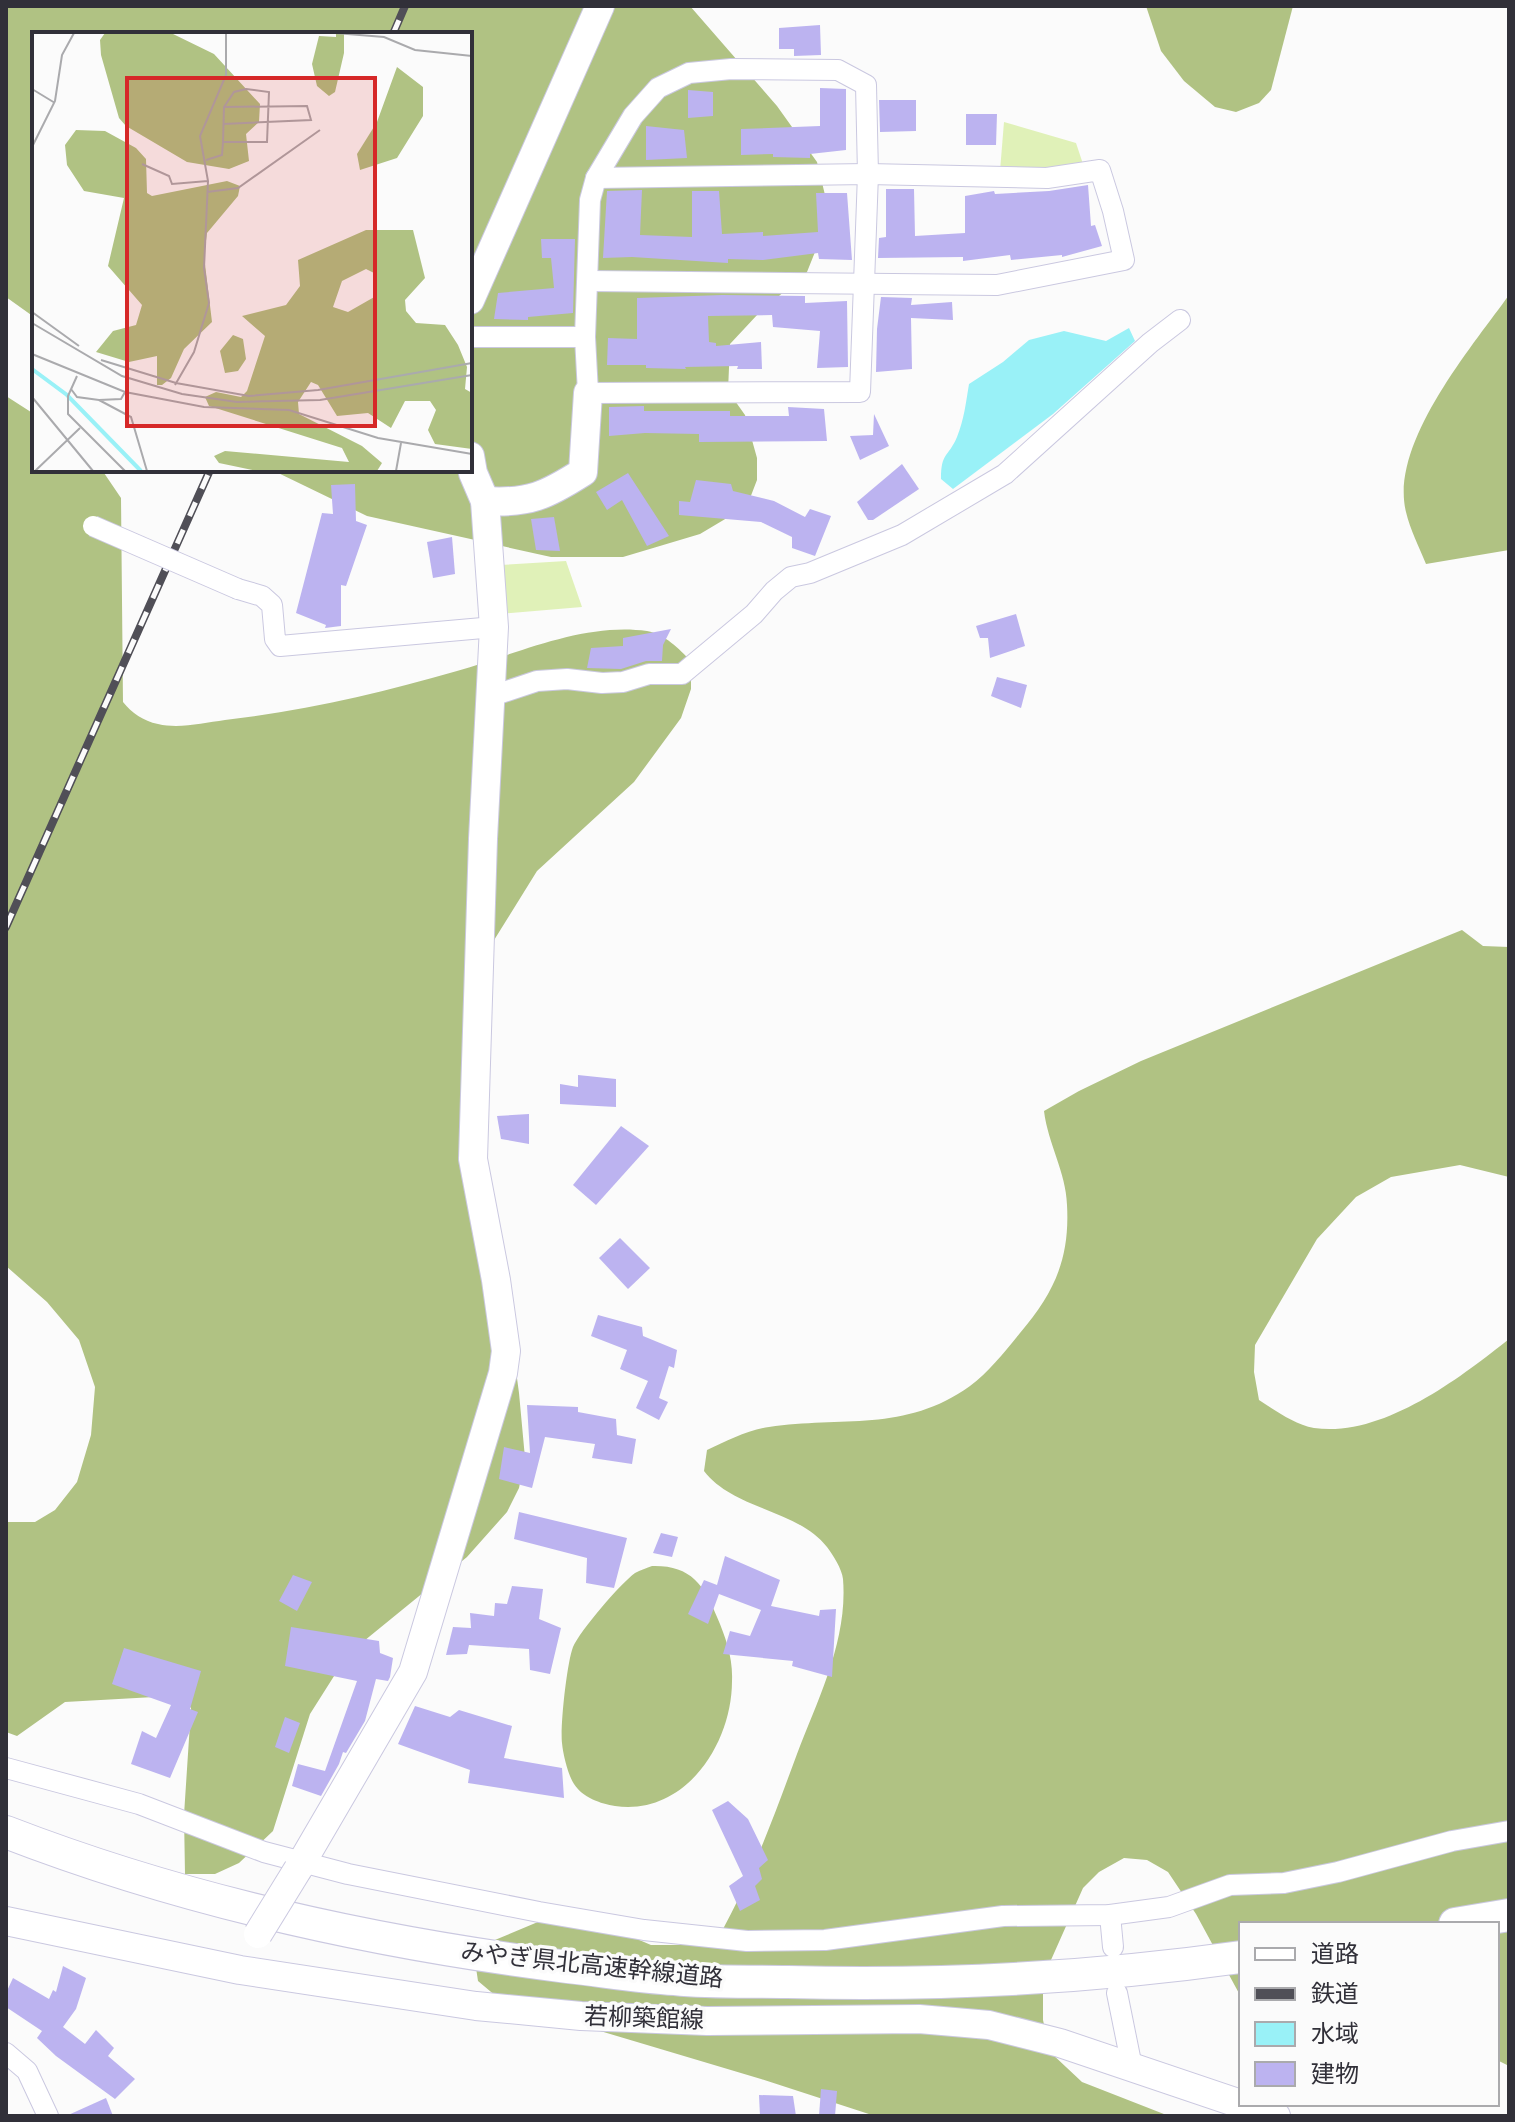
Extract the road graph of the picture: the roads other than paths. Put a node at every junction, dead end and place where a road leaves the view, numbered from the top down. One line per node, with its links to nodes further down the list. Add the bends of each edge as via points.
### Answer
1 (600, 6): 6 (street)
2 (868, 174): 3 (street); 3 (street, via 866,85 838,70 731,69 689,73 658,88 633,116); 5 (street); 5 (street, via 1047,178 1100,170 1124,260 997,285)
3 (596, 178): 4 (street, via 590,200)
4 (588, 281): 5 (street); 9 (street)
5 (865, 283): 10 (street, via 860,392)
6 (472, 295)
7 (1180, 320): 15 (street, via 1005,474 902,535 791,577 682,674 649,674 623,682 537,681)
8 (472, 337): 9 (street)
9 (585, 337): 10 (street)
10 (588, 393): 12 (street, via 583,472 547,495 515,503)
11 (472, 467): 12 (street)
12 (485, 501): 14 (street)
13 (93, 526): 14 (street, bridge, via 262,596 272,605 280,646)
14 (494, 627): 15 (street)
15 (489, 697): 19 (street, via 473,1159 506,1351 503,1373 413,1672)
16 (6, 1768): 19 (street, via 139,1804)
17 (1509, 1831): 20 (street, via 1338,1872 1284,1883 1230,1885 1169,1907)
18 (6, 1832): 25 (main road, みやぎ県北高速幹線道路, via 163,1886 338,1930 519,1961 676,1980 1008,1980)
19 (300, 1866): 20 (street, via 644,1930 747,1941 825,1940 1003,1916); 26 (street, bridge)
20 (1110, 1915): 24 (street)
21 (1509, 1915): 23 (main road)
22 (6, 1921): 26 (street, 若柳築館線)
23 (1467, 1922)
24 (1113, 1947)
25 (1239, 1957)
26 (240, 1970): 29 (street, 若柳築館線, via 476,2006 581,2016 919,2019 989,2025)
27 (1117, 1993): 29 (street)
28 (6, 2053): 32 (street, via 27,2071)
29 (1132, 2067): 30 (street, 若柳築館線)
30 (1239, 2103)
31 (1247, 2106): 33 (street, 若柳築館線)
32 (48, 2116)
33 (1276, 2116)

